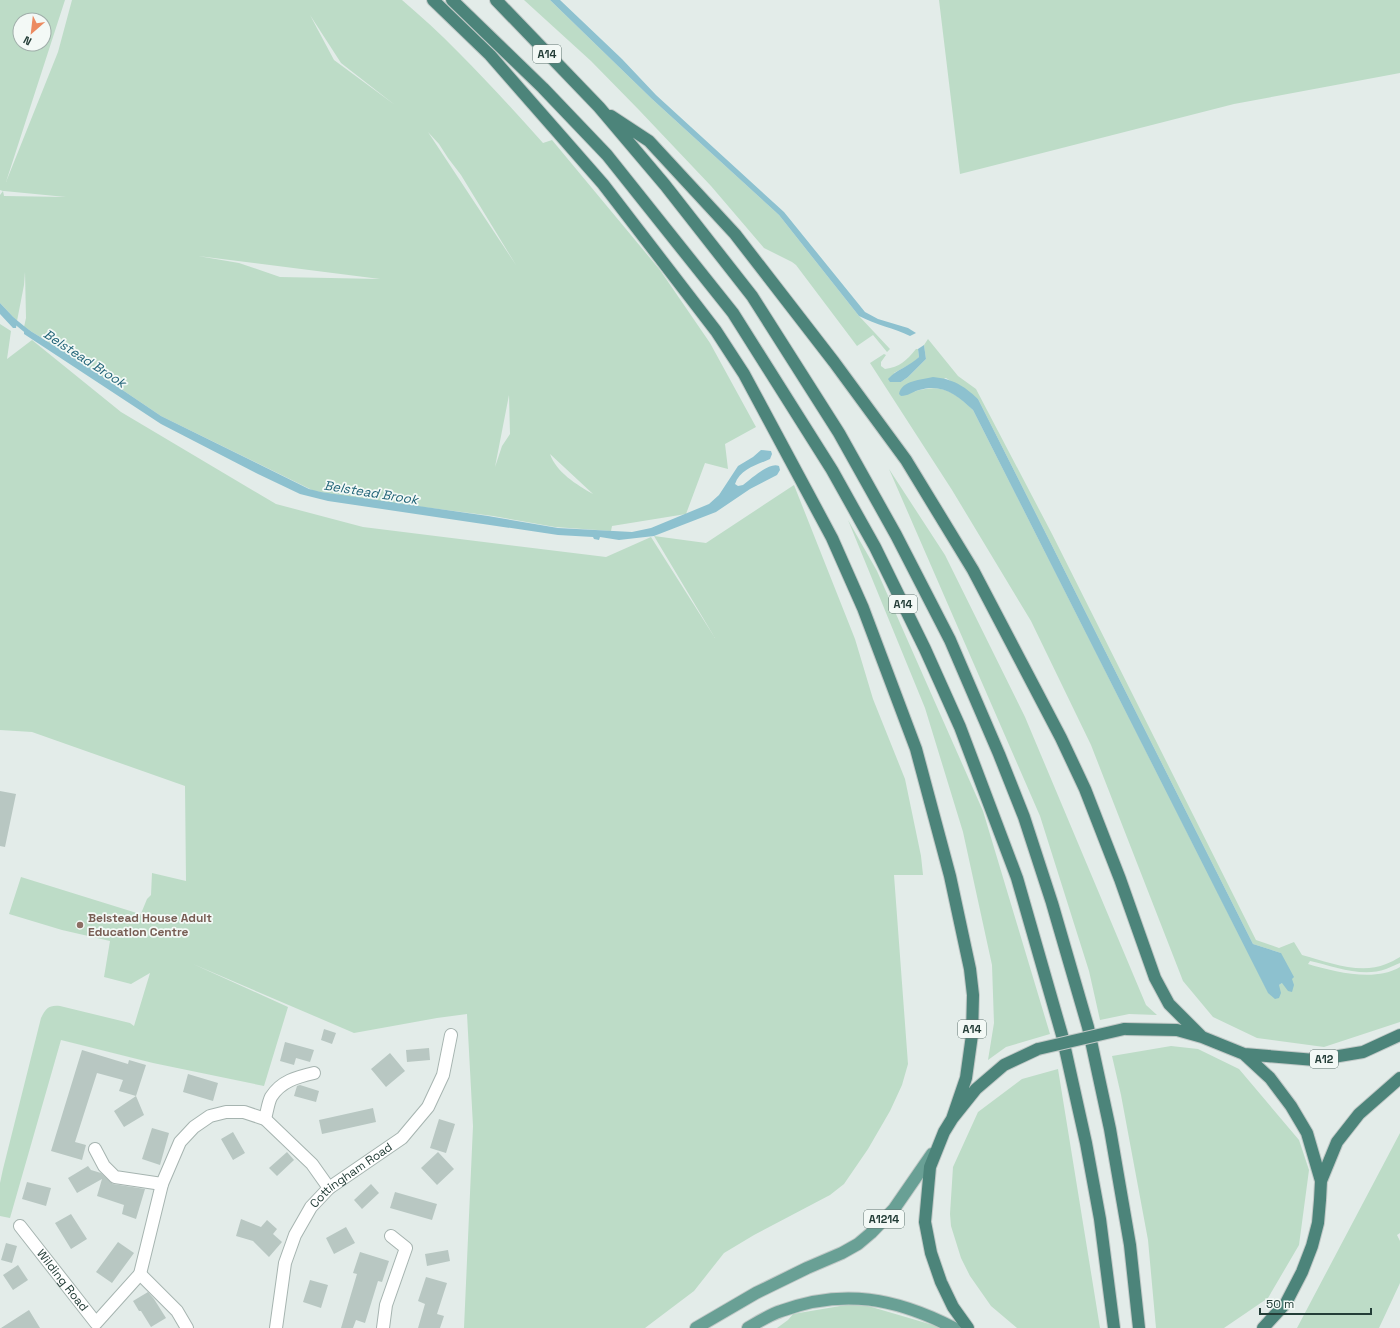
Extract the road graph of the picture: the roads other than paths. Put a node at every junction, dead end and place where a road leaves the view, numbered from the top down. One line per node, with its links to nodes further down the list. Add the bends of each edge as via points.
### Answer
1 (433, 0): 12 (highway, A14, via 490,55 603,184 716,331 744,374 832,538 863,608 916,749 950,876 970,969 973,994 972,1035 966,1078)
2 (452, 0): 31 (highway, A14, via 543,88 607,156 733,313 832,470 885,567 960,727 1017,878 1062,1034 1086,1143 1100,1219)
3 (496, 0): 4 (highway, A14)
4 (599, 107): 7 (highway, A14, via 649,141 735,234 906,460 973,570 1062,738 1091,803 1155,978 1169,1004); 32 (highway, A14, via 665,185 752,296 839,433 896,535 950,640 1024,817 1088,1027 1110,1130 1128,1237)
5 (1400, 1035): 8 (highway, A12, via 1363,1052 1315,1060)
6 (451, 1036): 17 (street, Cottingham Road, via 443,1075 428,1107 402,1138)
7 (1202, 1037): 8 (highway); 12 (highway, bridge, via 1177,1030 1124,1029 1038,1049 1004,1065 976,1089)
8 (1244, 1054): 15 (highway, via 1270,1078 1291,1106 1306,1133)
9 (314, 1073): 11 (street, via 282,1084 271,1098)
10 (1400, 1078): 15 (highway, via 1359,1114 1341,1136)
11 (265, 1119): 16 (street, Wilding Road, via 244,1112 226,1112 210,1116 194,1127 180,1142); 17 (street, Wilding Road, via 312,1164)
12 (952, 1119): 13 (highway)
13 (939, 1144): 26 (main road, A1214, via 894,1209 858,1244 756,1293); 30 (highway, via 930,1167 925,1222 931,1253 941,1282 953,1307)
14 (95, 1149): 16 (street, via 104,1166 115,1177)
15 (1320, 1181): 21 (highway, via 1318,1223 1312,1246)
16 (162, 1184): 20 (street, Wilding Road)
17 (329, 1188): 24 (street, Cottingham Road, via 311,1208 295,1235 285,1263)
18 (20, 1226): 20 (street, Wilding Road, via 96,1323)
19 (391, 1236): 25 (street, via 406,1248 386,1305)
20 (140, 1274): 23 (street, via 177,1311)
21 (1286, 1303): 33 (highway); 34 (highway)
22 (780, 1311): 27 (main road); 28 (main road); 29 (main road, via 818,1301 845,1298 873,1300 911,1309)
23 (187, 1328)
24 (276, 1328)
25 (383, 1328)
26 (696, 1328)
27 (748, 1328)
28 (763, 1328)
29 (954, 1328)
30 (968, 1328)
31 (1114, 1328)
32 (1139, 1328)
33 (1263, 1328)
34 (1276, 1328)

